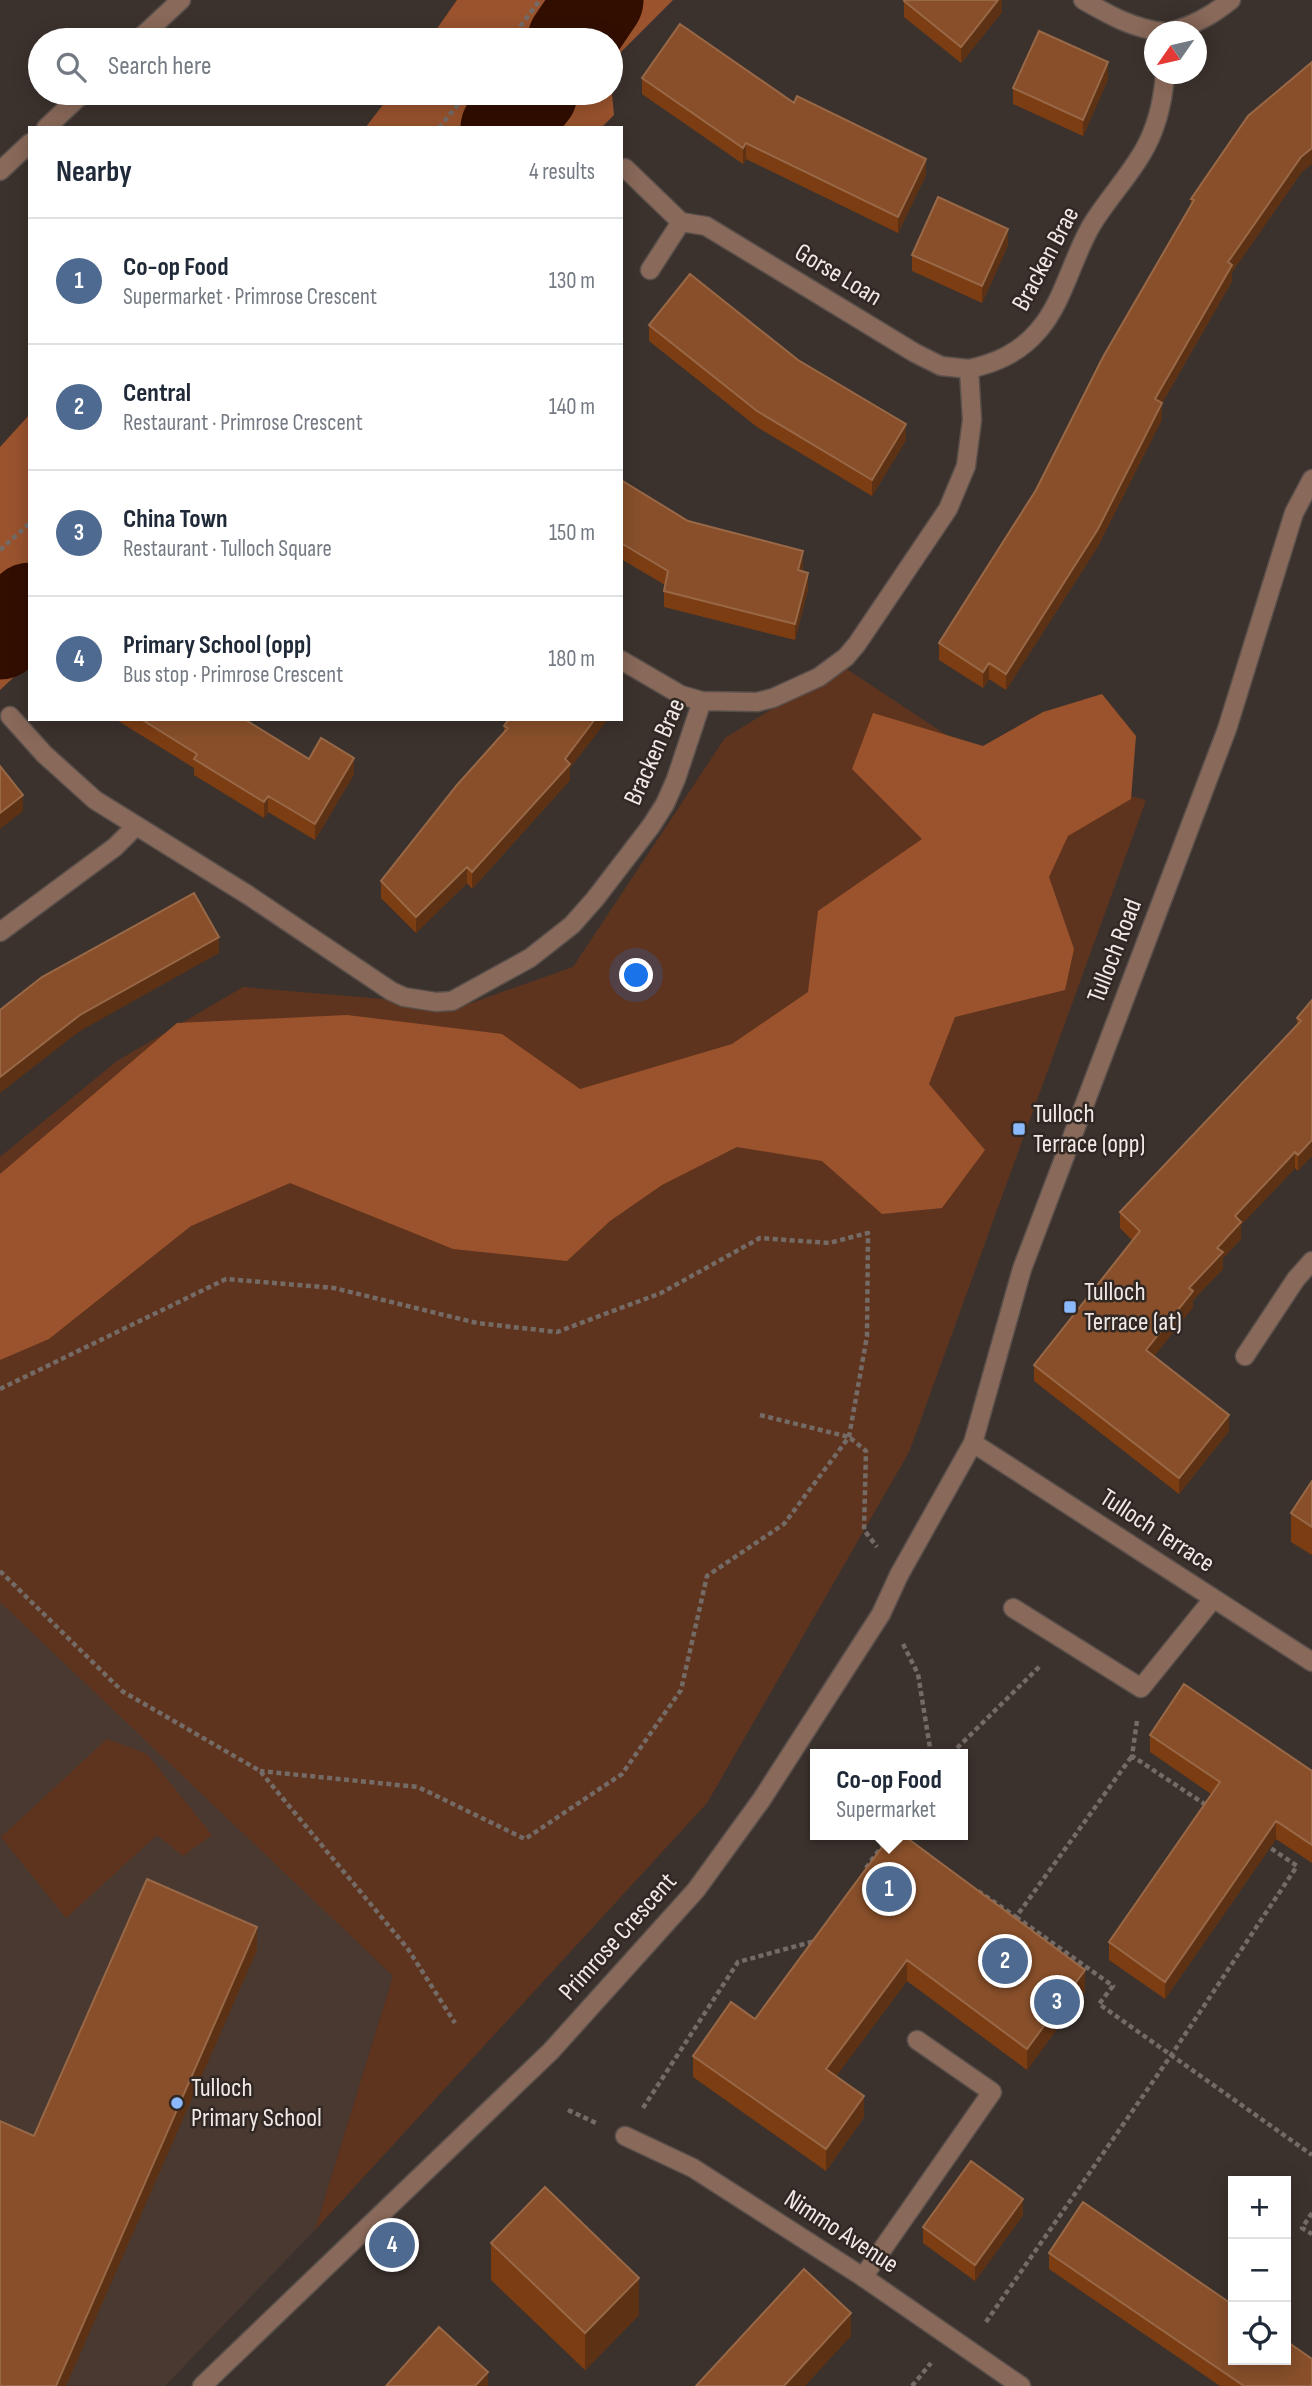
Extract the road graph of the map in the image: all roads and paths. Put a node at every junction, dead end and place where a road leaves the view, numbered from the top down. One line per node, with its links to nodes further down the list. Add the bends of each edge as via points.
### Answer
1 (181, 0): 6 (street)
2 (540, 0): 7 (path)
3 (1083, 0): 8 (street)
4 (1231, 0): 5 (street)
5 (1200, 21)
6 (151, 28)
7 (519, 28)
8 (1144, 28)
9 (1164, 84): 19 (street, Bracken Brae, via 1153,133 1091,225 1053,310 1022,346 997,362)
10 (70, 105): 12 (street)
11 (457, 105): 13 (path)
12 (48, 126)
13 (441, 126)
14 (28, 145): 16 (street)
15 (625, 168): 17 (street, Gorse Loan)
16 (0, 171)
17 (681, 222): 18 (street); 19 (street, Gorse Loan, via 706,226 915,353 942,366)
18 (650, 270)
19 (969, 369): 24 (street, Bracken Brae, via 972,421 966,466 953,499 857,644 819,677 773,698)
20 (1312, 479): 33 (street, Tulloch Road, via 1294,513 1227,729 1022,1269)
21 (28, 525): 22 (path)
22 (0, 550)
23 (623, 661): 24 (street, via 681,695)
24 (702, 701): 26 (street, Bracken Brae, via 665,804 603,890 551,943 452,1001 420,1001 391,991)
25 (10, 716): 26 (street, Bracken Brae, via 95,800)
26 (136, 826): 27 (street, via 115,847)
27 (0, 932)
28 (1312, 1261): 29 (street)
29 (1245, 1356)
30 (0, 1389): 32 (path, via 226,1279 334,1288 477,1323 557,1332 661,1293 761,1238 829,1243 868,1233 867,1336)
31 (760, 1415): 32 (path)
32 (849, 1437): 35 (path, via 866,1451 864,1530); 45 (path, via 784,1524 707,1576 681,1690 622,1774 525,1839 418,1787)
33 (973, 1443): 35 (street, Primrose Crescent); 36 (street, Tulloch Terrace)
34 (0, 1571): 45 (path, via 122,1691)
35 (899, 1575): 38 (street, Primrose Crescent)
36 (1213, 1599): 40 (street, Tulloch Terrace); 41 (street)
37 (1013, 1608): 39 (street)
38 (881, 1614): 42 (path, via 907,1649 918,1674); 62 (street, Primrose Crescent, via 762,1799 696,1890 551,2050)
39 (1066, 1642): 41 (street); 43 (path)
40 (1312, 1662)
41 (1141, 1688): 44 (path)
42 (930, 1749)
43 (956, 1749)
44 (1132, 1756): 46 (path); 51 (path)
45 (260, 1772): 53 (path, via 408,1949)
46 (1209, 1807)
47 (886, 1840): 49 (path)
48 (1264, 1844): 55 (path, via 1297,1866)
49 (860, 1877)
50 (972, 1887): 51 (path)
51 (1016, 1917): 55 (path, via 1113,1986 1099,2004)
52 (822, 1930): 56 (path, via 815,1941 738,1962)
53 (455, 2022)
54 (917, 2040): 60 (street, via 992,2092)
55 (1172, 2054): 57 (path); 61 (path)
56 (625, 2136): 60 (street, Nimmo Avenue, via 693,2168)
57 (1312, 2155)
58 (1312, 2214): 59 (path, via 1302,2228)
59 (1312, 2234)
60 (863, 2277): 61 (street, Nimmo Avenue)
61 (967, 2349): 63 (street, Nimmo Avenue)
62 (202, 2386)
63 (1021, 2386)

